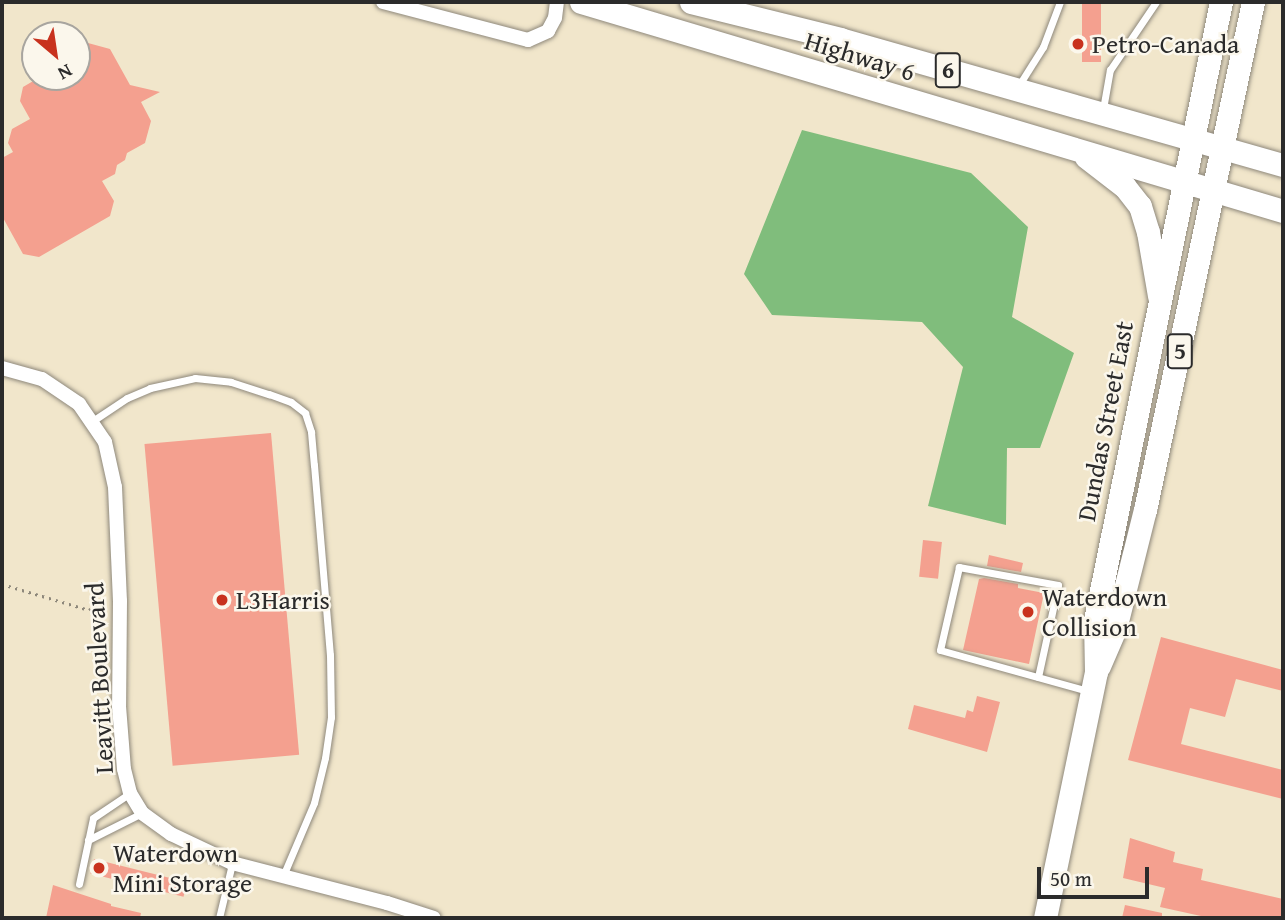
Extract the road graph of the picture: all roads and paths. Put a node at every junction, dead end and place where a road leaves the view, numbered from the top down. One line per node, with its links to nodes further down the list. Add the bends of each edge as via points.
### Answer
1 (383, 2): 2 (street, via 528,40 548,31)
2 (557, 2)
3 (691, 2): 9 (main road, Highway 6 / 6)
4 (1060, 2): 9 (lane, via 1043,47)
5 (1156, 2): 10 (lane, via 1110,70)
6 (1221, 2): 11 (main road, 5)
7 (1253, 2): 12 (main road, 5)
8 (589, 3): 13 (main road, Highway 6 / 6)
9 (1017, 89): 10 (main road, Highway 6 / 6)
10 (1102, 112): 11 (main road, Highway 6 / 6)
11 (1193, 139): 12 (main road, Highway 6 / 6); 15 (main road, 5)
12 (1223, 147): 14 (main road, Highway 6 / 6); 16 (main road, 5)
13 (1076, 149): 15 (main road, Highway 6 / 6); 18 (main road, via 1125,187 1140,206)
14 (1283, 165)
15 (1183, 182): 16 (main road, Highway 6 / 6); 18 (main road, Dundas Street East / 5)
16 (1214, 191): 17 (main road, Highway 6 / 6); 24 (main road, Dundas Street East / 5, via 1145,510 1115,629)
17 (1283, 211)
18 (1159, 296): 24 (main road, Dundas Street East / 5, via 1095,620)
19 (2, 368): 20 (street, Leavitt Boulevard, via 42,379 79,404)
20 (91, 422): 25 (street, Leavitt Boulevard, via 105,442 115,487 119,706); 29 (lane, via 150,388 195,378 231,382 291,402 305,413 313,454 331,717 314,803)
21 (2, 584): 22 (path, via 89,610)
22 (100, 601)
23 (1038, 677): 23 (lane, via 940,650 959,567 1058,585); 24 (lane)
24 (1094, 682): 33 (main road, Dundas Street East / 5)
25 (130, 793): 26 (street, Leavitt Boulevard); 27 (lane, via 93,818)
26 (142, 813): 27 (lane); 28 (street, Leavitt Boulevard, via 171,834)
27 (88, 840): 30 (lane)
28 (232, 863): 29 (street, Leavitt Boulevard); 31 (lane)
29 (283, 876): 32 (street, Leavitt Boulevard)
30 (79, 884)
31 (219, 918)
32 (434, 918)
33 (1045, 918)

